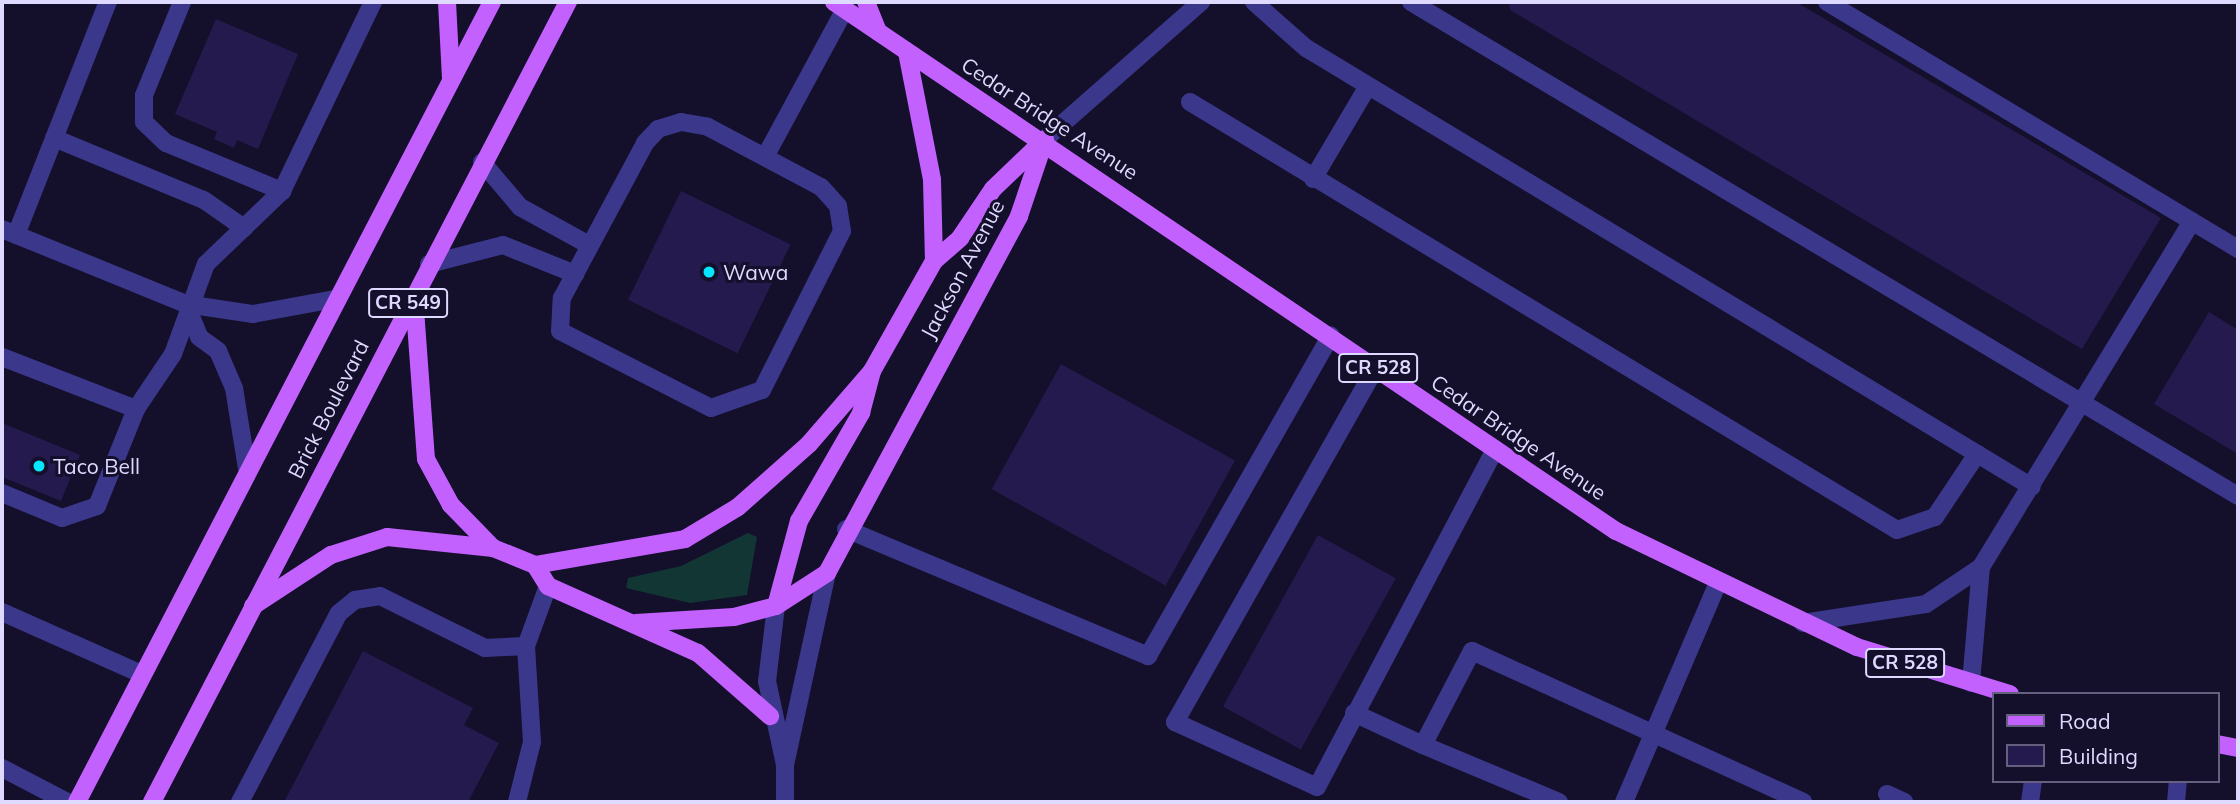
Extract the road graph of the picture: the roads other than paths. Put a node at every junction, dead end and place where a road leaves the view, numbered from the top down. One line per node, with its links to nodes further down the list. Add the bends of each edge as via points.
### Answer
1 (108, 2): 18 (street)
2 (182, 2): 23 (street, via 144,94 144,122 166,143)
3 (373, 2): 23 (street)
4 (447, 2): 15 (main road)
5 (492, 2): 15 (main road, Brick Boulevard / CR 549)
6 (568, 2): 21 (main road, Brick Boulevard / CR 549)
7 (866, 2): 13 (main road)
8 (1201, 2): 19 (street)
9 (1254, 2): 16 (street, via 1306,48)
10 (1411, 2): 39 (street)
11 (1827, 2): 24 (street)
12 (839, 6): 13 (main road, Cedar Bridge Avenue / CR 528); 20 (street)
13 (878, 32): 14 (main road, Cedar Bridge Avenue / CR 528)
14 (906, 52): 19 (main road, Cedar Bridge Avenue / CR 528); 29 (main road, via 932,180)
15 (451, 78): 33 (main road, Brick Boulevard / CR 549)
16 (1368, 86): 22 (street); 42 (street)
17 (1190, 102): 22 (street)
18 (54, 138): 25 (street, via 204,200); 26 (street)
19 (1045, 139): 29 (main road, Jackson Avenue, via 993,189 960,239); 35 (main road, Cedar Bridge Avenue / CR 528); 47 (main road, Jackson Avenue, via 1019,216)
20 (765, 157): 27 (street, via 708,127 681,122 658,129); 31 (street, via 821,187 838,206 842,232 762,390 711,408 573,341 560,331 562,298)
21 (482, 162): 27 (street, via 520,207); 30 (main road, Brick Boulevard / CR 549)
22 (1312, 179): 42 (street, via 1897,530 1935,517)
23 (282, 191): 25 (street)
24 (2192, 221): 28 (street); 39 (street)
25 (244, 228): 34 (street, via 217,247)
26 (9, 232): 34 (street)
27 (589, 245): 31 (street)
28 (2238, 249)
29 (934, 261): 38 (main road, Jackson Avenue)
30 (429, 264): 31 (street, via 503,245); 32 (main road, Brick Boulevard / CR 549)
31 (575, 274)
32 (414, 292): 48 (main road, via 426,460 452,505); 55 (main road, Brick Boulevard / CR 549)
33 (335, 299): 34 (street, via 253,314); 43 (main road, Brick Boulevard / CR 549)
34 (187, 304): 40 (street, via 173,354); 43 (street, via 199,337 218,351 234,387)
35 (1331, 335): 37 (main road, Cedar Bridge Avenue / CR 528); 47 (street, via 1148,656)
36 (2, 356): 40 (street)
37 (1376, 367): 41 (main road, Cedar Bridge Avenue / CR 528); 63 (street, via 1175,722 1317,787)
38 (872, 370): 49 (main road, via 809,444 738,507 685,539); 54 (main road, Jackson Avenue, via 860,413 799,521)
39 (2085, 401): 44 (street); 46 (street)
40 (136, 409): 45 (street, via 97,506 62,518)
41 (1495, 449): 52 (main road, Cedar Bridge Avenue / CR 528, via 1616,531); 63 (street)
42 (1977, 454): 44 (street)
43 (247, 468): 60 (main road, Brick Boulevard / CR 549)
44 (2032, 487): 50 (street)
45 (2, 493)
46 (2238, 496)
47 (846, 529): 51 (main road, Jackson Avenue)
48 (493, 548): 49 (main road); 55 (main road, via 415,538 358,542)
49 (535, 565): 53 (main road)
50 (1981, 567): 57 (street, via 1926,604); 61 (street)
51 (827, 573): 54 (main road); 69 (street, Jackson Avenue)
52 (1718, 583): 57 (main road, Cedar Bridge Avenue / CR 528); 65 (street)
53 (548, 586): 58 (main road); 59 (street)
54 (776, 606): 58 (main road, via 734,617); 64 (street, Jackson Avenue)
55 (252, 607): 76 (main road, Brick Boulevard / CR 549)
56 (2, 612): 60 (street)
57 (1803, 622): 61 (main road, Cedar Bridge Avenue / CR 528, via 1857,648)
58 (635, 623): 64 (main road, via 722,668)
59 (526, 646): 77 (street, via 485,648 380,596 355,600 339,613); 78 (street, via 532,741)
60 (141, 674): 75 (main road, Brick Boulevard / CR 549)
61 (1970, 683): 62 (main road, Cedar Bridge Avenue / CR 528)
62 (2003, 692)
63 (1354, 713): 67 (street)
64 (770, 716): 69 (street, Jackson Avenue)
65 (1654, 732): 67 (street, via 1472,651); 81 (street); 82 (street)
66 (2219, 744): 68 (main road)
67 (1423, 745): 80 (street)
68 (2238, 748)
69 (785, 765): 79 (street, Jackson Avenue)
70 (2, 768): 74 (street)
71 (2034, 783): 84 (street)
72 (2178, 783): 85 (street)
73 (1887, 793): 83 (street)
74 (67, 802)
75 (77, 802)
76 (152, 802)
77 (240, 802)
78 (517, 802)
79 (785, 802)
80 (1559, 802)
81 (1624, 802)
82 (1803, 802)
83 (1904, 802)
84 (2030, 802)
85 (2176, 802)

